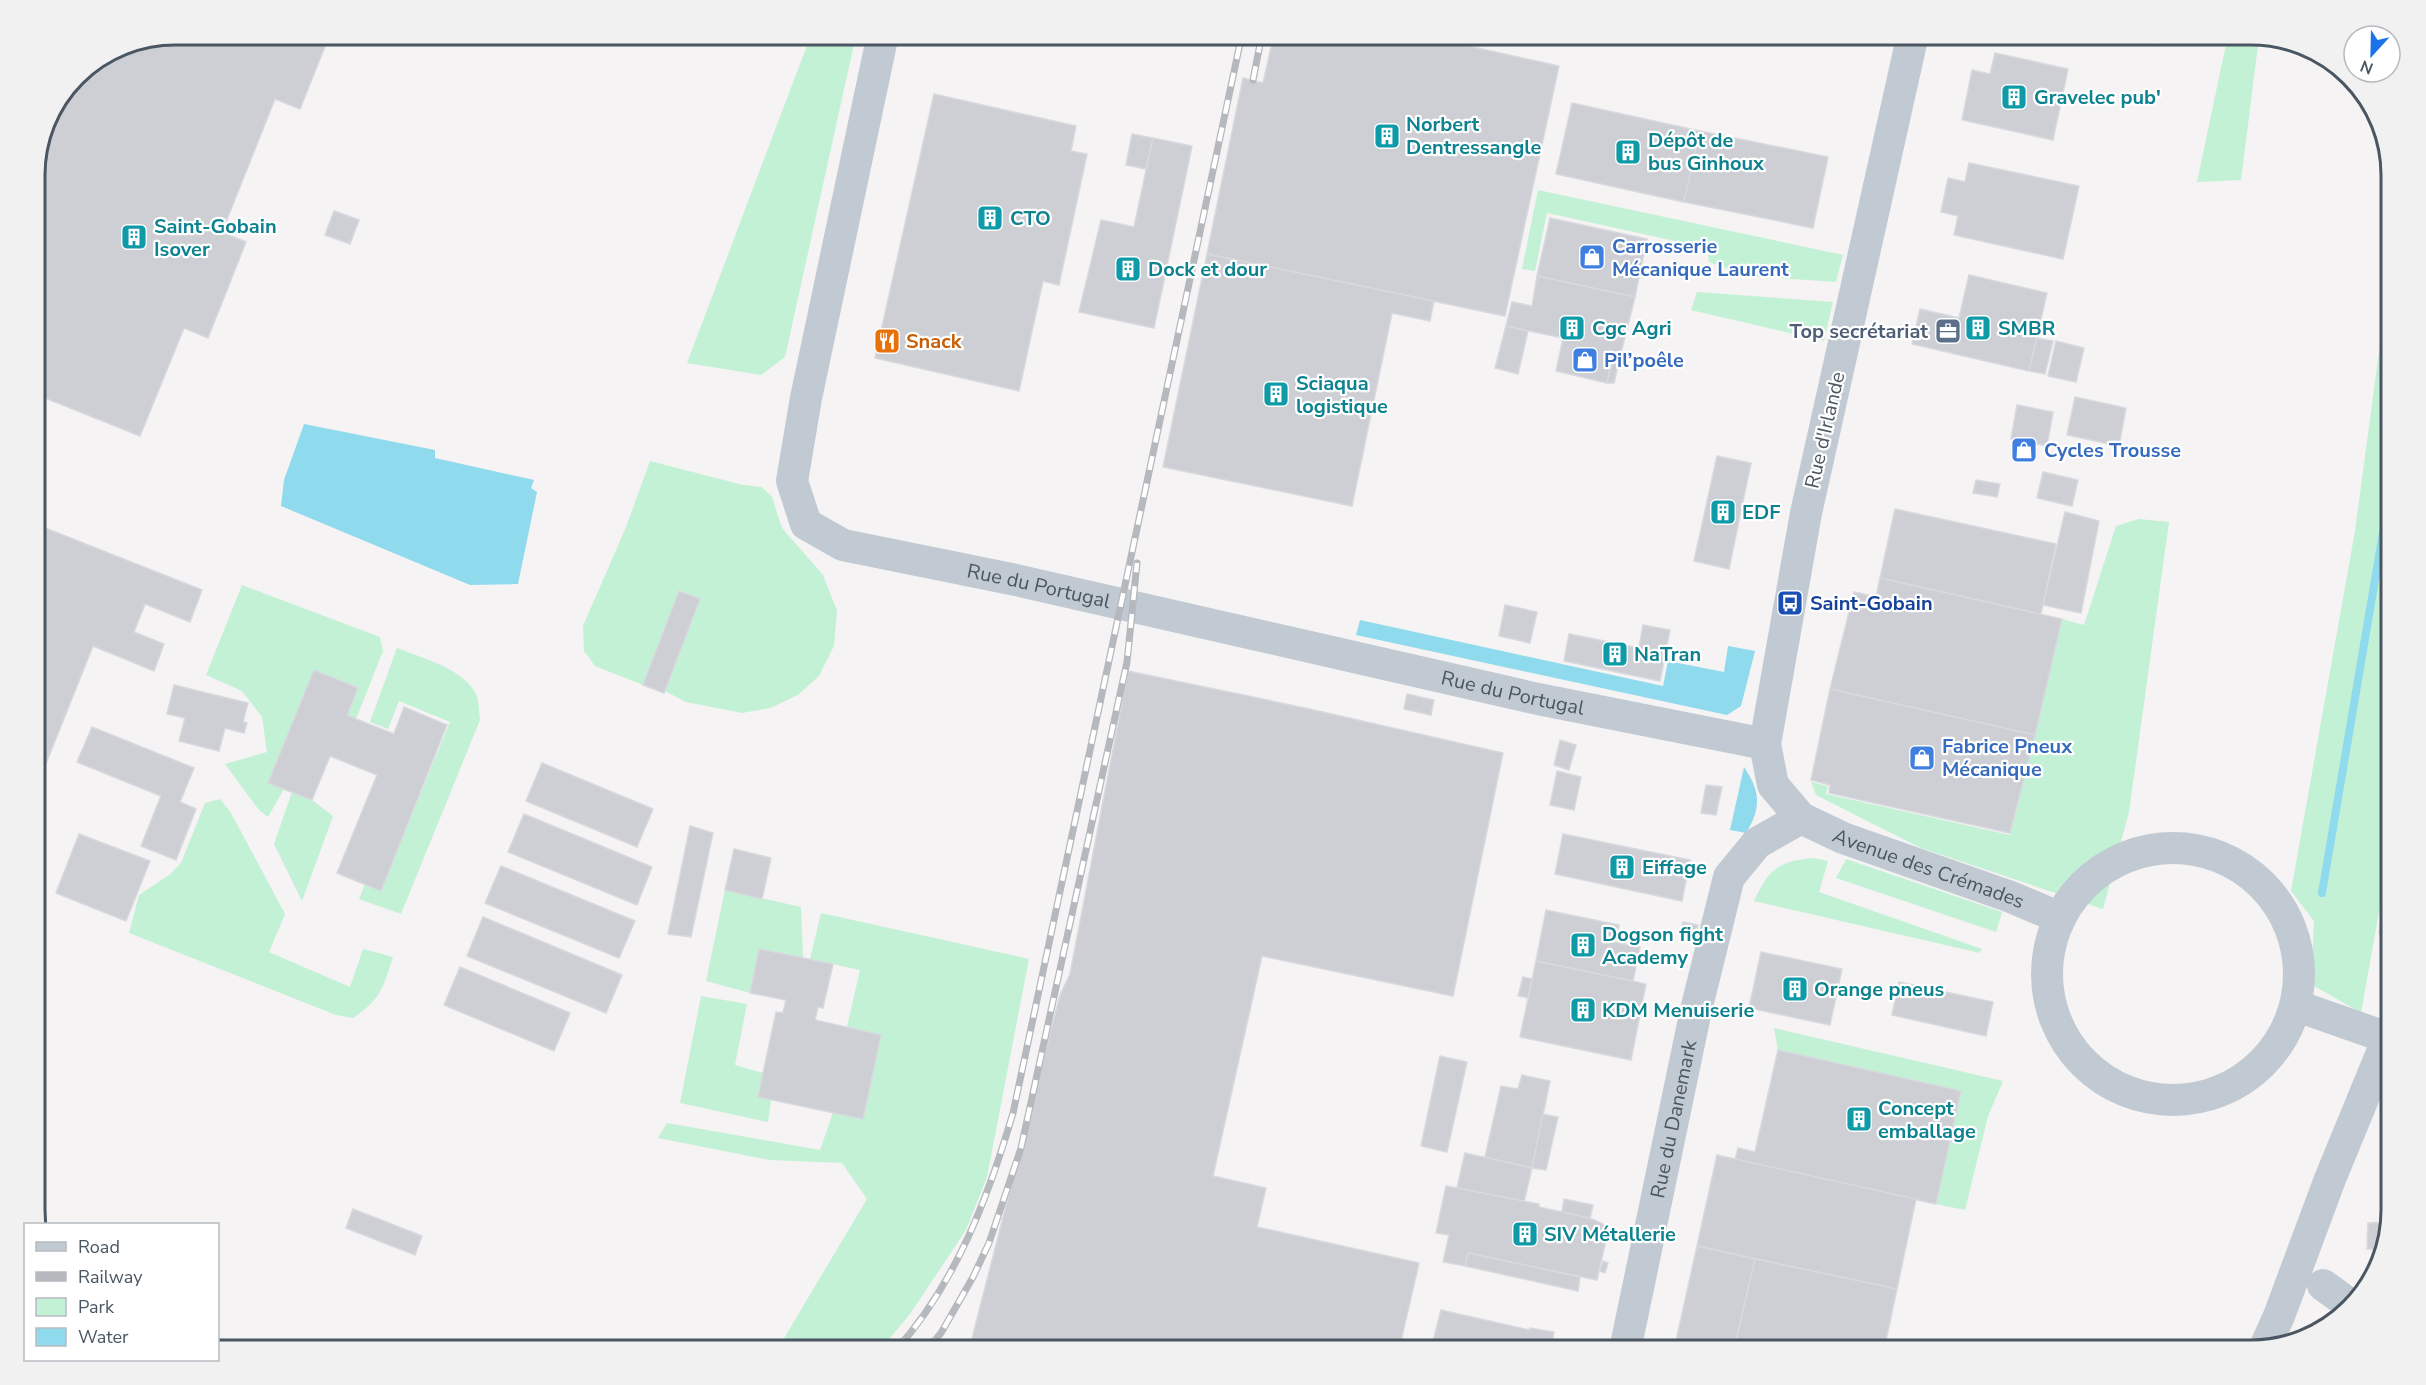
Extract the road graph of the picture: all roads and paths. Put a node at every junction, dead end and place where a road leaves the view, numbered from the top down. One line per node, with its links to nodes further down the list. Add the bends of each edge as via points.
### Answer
1 (882, 45): 3 (street, Rue du Portugal, via 806,398 792,481 806,524 843,545 1027,582 1538,699)
2 (1911, 45): 3 (street, Rue d'Irlande, via 1806,513)
3 (1765, 744): 4 (street, Rue d'Irlande, via 1773,785)
4 (1801, 819): 5 (street, Avenue des Crémades); 12 (street, Rue du Danemark, via 1757,843 1728,877)
5 (2058, 916): 6 (street, via 2084,882 2118,859 2159,847 2201,850 2239,865 2270,891 2291,926 2301,965); 6 (street, via 2045,966 2052,1018 2080,1063 2123,1092 2177,1102 2230,1089 2272,1054)
6 (2297, 1005): 7 (street)
7 (2381, 1036)
8 (2381, 1060): 11 (street)
9 (2323, 1285): 10 (street)
10 (2344, 1301)
11 (2269, 1339)
12 (1627, 1340)

